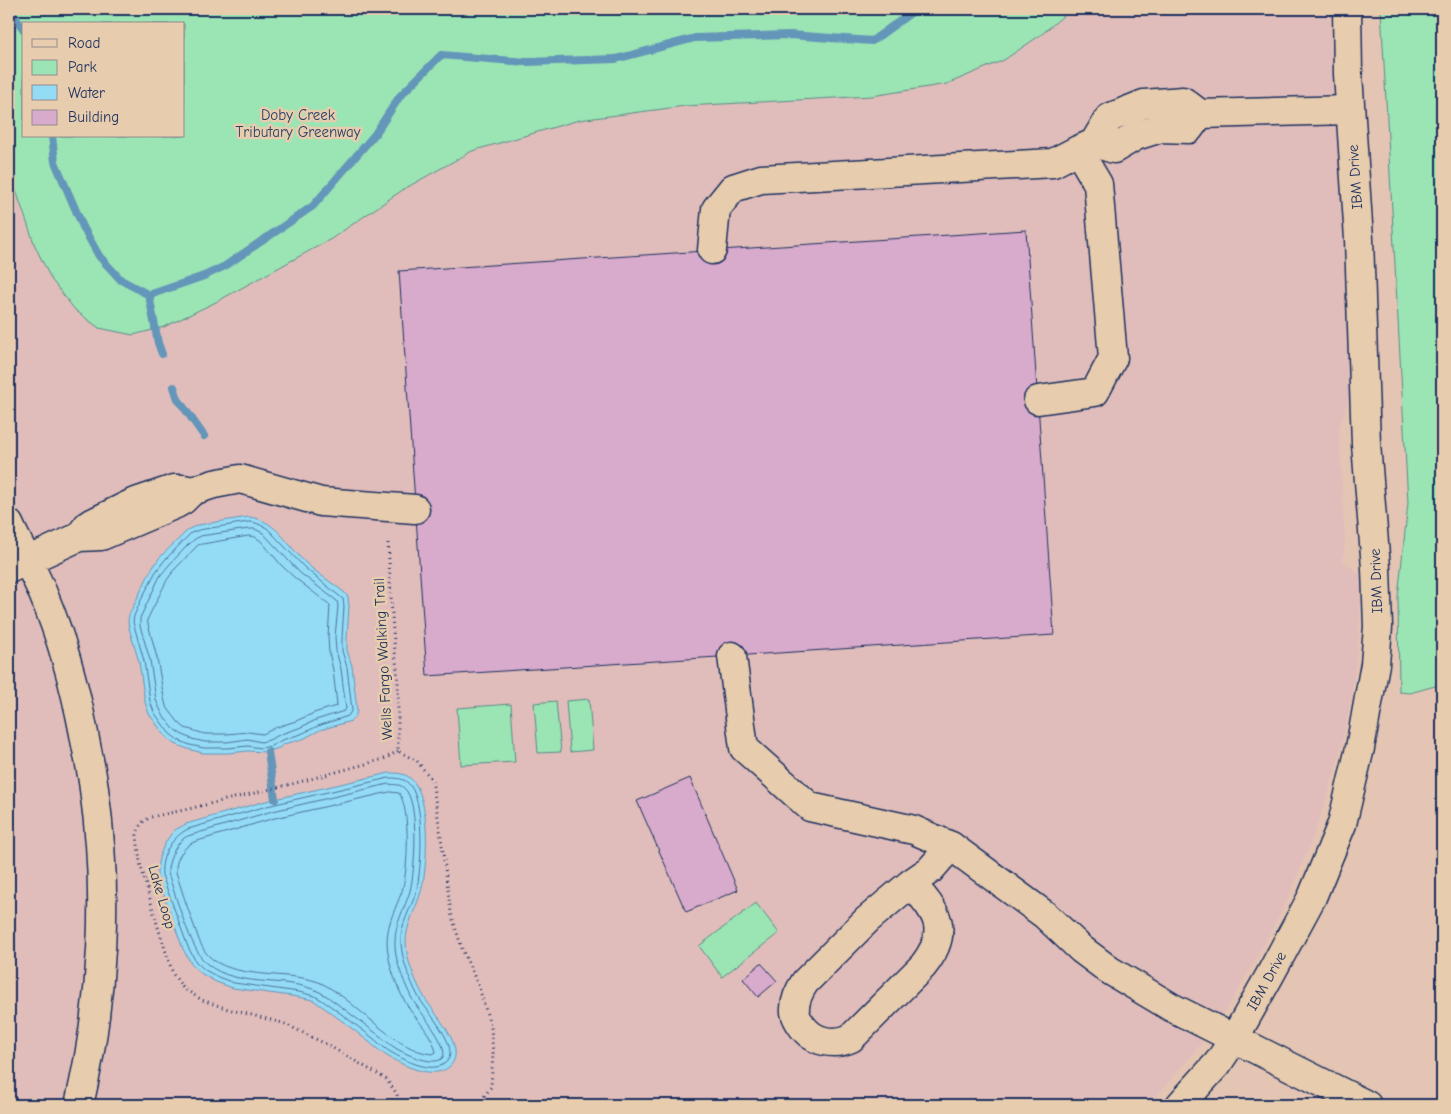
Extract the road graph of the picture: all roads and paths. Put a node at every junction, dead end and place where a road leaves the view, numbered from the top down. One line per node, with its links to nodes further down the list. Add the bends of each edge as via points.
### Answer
1 (1347, 9): 2 (street, IBM Drive)
2 (1350, 110): 3 (street, via 1200,114 1189,129 1161,128 1114,148); 14 (street, IBM Drive, via 1359,239 1366,444 1376,568 1378,627 1375,664 1342,824 1312,897)
3 (1086, 146): 4 (street, via 1053,162 761,179 733,188 716,209); 5 (street, via 1098,184 1114,358 1095,392)
4 (712, 250)
5 (1038, 400)
6 (415, 509): 9 (street, via 321,502 240,479 192,491 176,504 101,536 79,536)
7 (9, 524): 9 (street)
8 (388, 543): 11 (path, Wells Fargo Walking Trail, via 398,680)
9 (18, 565): 15 (street, via 44,596 71,677 96,805 102,886 101,943 92,1037)
10 (732, 656): 12 (street, via 744,748 810,807 914,830)
11 (398, 751): 16 (path, Lake Loop, via 384,759 292,784 152,817 139,827 137,835 140,863 157,924 173,974 183,988 202,1000 283,1023 326,1044 386,1080 397,1094); 17 (path, Wells Fargo Walking Trail, via 417,760 432,780 451,913 491,1028 491,1087)
12 (951, 846): 13 (street, via 930,870); 14 (street, via 1045,915 1109,970)
13 (911, 883): 13 (street, via 867,920 799,990 795,1011 798,1020 813,1037 833,1043 851,1038 932,955 939,934 934,910)
14 (1234, 1039): 18 (street, IBM Drive); 19 (street)
15 (79, 1105)
16 (399, 1105)
17 (478, 1105)
18 (1180, 1105)
19 (1367, 1105)

